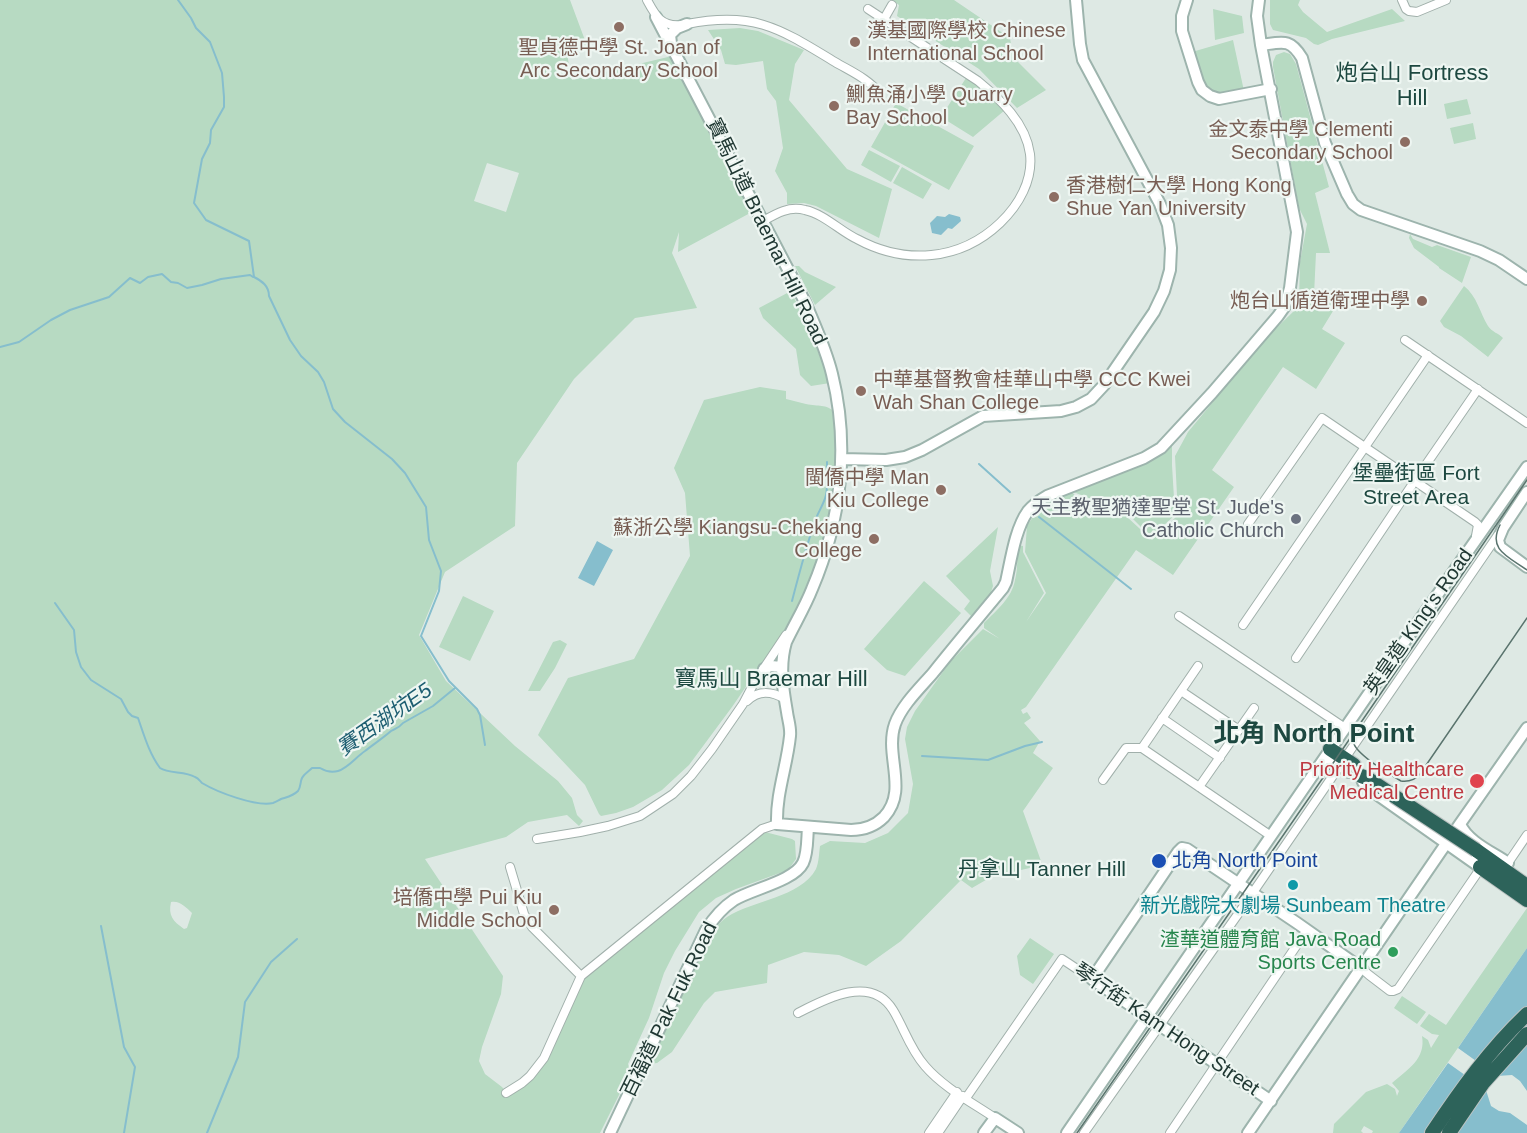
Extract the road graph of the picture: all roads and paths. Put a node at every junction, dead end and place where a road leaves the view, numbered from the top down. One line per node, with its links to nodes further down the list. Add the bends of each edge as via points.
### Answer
1 (647, 0): 9 (street, 寶馬山道 Braemar Hill Road)
2 (1076, 0): 23 (street, via 1083,60 1168,225 1171,261 1159,302 1104,385 1076,407 982,416 905,457)
3 (1188, 0): 14 (street, via 1182,32 1202,90 1219,99)
4 (1259, 0): 12 (street, via 1257,16)
5 (1402, 0): 6 (street, via 1406,9 1413,12)
6 (1446, 0)
7 (892, 5): 10 (street)
8 (868, 9): 10 (street)
9 (656, 17): 11 (street, via 669,25); 13 (street, 寶馬山道 Braemar Hill Road)
10 (884, 19): 16 (street, via 978,81 1014,117 1026,137 1030,160 1028,178 1018,201 1003,220 979,239 951,252 926,256 875,249 807,210 788,209)
11 (684, 25): 13 (street, via 670,34); 15 (street, via 717,20 767,25 868,82)
12 (1262, 45): 14 (street); 17 (street, via 1289,43 1302,58 1325,143 1353,204 1480,251)
13 (671, 47): 16 (street, 寶馬山道 Braemar Hill Road)
14 (1271, 90): 55 (street, via 1297,232 1292,279 1282,311 1161,448 1054,493 1031,508 1020,525 1003,588 895,723 892,748 896,791 889,810 875,825 863,829)
15 (880, 94)
16 (762, 221): 23 (street, 寶馬山道 Braemar Hill Road, via 821,338 835,387)
17 (1527, 279)
18 (1406, 340): 19 (street)
19 (1428, 355): 20 (street); 22 (street)
20 (1478, 389): 21 (street); 25 (street)
21 (1527, 423)
22 (1365, 448): 25 (street); 27 (street, via 1322,418); 33 (street)
23 (842, 459): 31 (street, 寶馬山道 Braemar Hill Road, via 828,545)
24 (1527, 467): 29 (street, 英皇道 King's Road)
25 (1413, 483): 29 (street, via 1478,525); 34 (street)
26 (1527, 492): 28 (street, 英皇道 King's Road)
27 (1251, 523)
28 (1503, 528): 30 (street, via 1498,540 1500,547); 49 (street, 英皇道 King's Road)
29 (1472, 546): 43 (street, 英皇道 King's Road)
30 (1527, 567)
31 (800, 614): 36 (street, 寶馬山道 Braemar Hill Road, via 786,642); 37 (street, 寶馬山道 Braemar Hill Road)
32 (1179, 616): 43 (street)
33 (1243, 626)
34 (1296, 658)
35 (1198, 666): 38 (street)
36 (781, 667): 37 (street); 39 (street, 寶馬山道 Braemar Hill Road)
37 (764, 669): 40 (street, 寶馬山道 Braemar Hill Road)
38 (1181, 691): 42 (street); 45 (street)
39 (785, 699): 40 (street, via 765,692); 53 (street, 寶馬山道 Braemar Hill Road, via 790,735 778,793)
40 (744, 704): 58 (street, 寶馬山道 Braemar Hill Road, via 692,776 658,805 640,816 608,826)
41 (1254, 708): 45 (street)
42 (1162, 718): 46 (street); 48 (street)
43 (1345, 728): 47 (street, 英皇道 King's Road)
44 (1527, 728): 54 (street)
45 (1239, 730): 48 (street)
46 (1142, 748): 51 (street, via 1126,748); 52 (street)
47 (1328, 752): 49 (highway); 57 (street, 英皇道 King's Road)
48 (1220, 758): 52 (street)
49 (1342, 762): 50 (highway, via 1354,765); 66 (street, 英皇道 King's Road)
50 (1358, 774): 59 (street, via 1375,793); 65 (highway, bridge)
51 (1103, 780)
52 (1199, 787): 57 (street)
53 (777, 824): 55 (street); 70 (street, via 762,829)
54 (1460, 824): 59 (street); 60 (street, via 1470,838)
55 (808, 826): 82 (street, 百福道 Pak Fuk Road, via 799,869 734,900 700,940)
56 (1527, 835): 60 (street)
57 (1271, 836): 64 (street, 英皇道 King's Road)
58 (537, 839)
59 (1447, 843): 62 (street); 69 (street)
60 (1508, 863): 63 (highway)
61 (510, 867): 70 (street, via 524,914 532,927)
62 (1480, 867): 67 (highway); 69 (street, via 1398,989 1393,992)
63 (1527, 874)
64 (1238, 884): 66 (street); 71 (street, via 1182,848); 74 (street, 英皇道 King's Road)
65 (1527, 886)
66 (1252, 893): 68 (street); 75 (street, 英皇道 King's Road)
67 (1527, 900)
68 (1307, 930): 69 (street); 77 (street)
69 (1361, 968): 80 (street)
70 (580, 976): 78 (street, via 544,1058 530,1076)
71 (1092, 979): 74 (street, 琴行街 Kam Hong Street); 79 (street, 琴行街 Kam Hong Street, via 1062,958)
72 (798, 1013): 79 (street, via 837,995 876,995 889,1005 926,1067)
73 (1527, 1014): 91 (highway, via 1484,1062)
74 (1147, 1016): 75 (street, 琴行街 Kam Hong Street); 87 (street, 英皇道 King's Road)
75 (1160, 1025): 77 (street, 琴行街 Kam Hong Street); 88 (street, 英皇道 King's Road)
76 (1527, 1034): 92 (highway, via 1483,1083)
77 (1216, 1064): 80 (street, 琴行街 Kam Hong Street); 89 (street)
78 (506, 1093)
79 (962, 1095): 81 (street); 83 (street); 84 (street)
80 (1271, 1101): 90 (street)
81 (994, 1118): 85 (street); 86 (street)
82 (610, 1133)
83 (929, 1133)
84 (938, 1133)
85 (984, 1133)
86 (1018, 1133)
87 (1067, 1133)
88 (1084, 1133)
89 (1170, 1133)
90 (1248, 1133)
91 (1432, 1133)
92 (1449, 1133)

